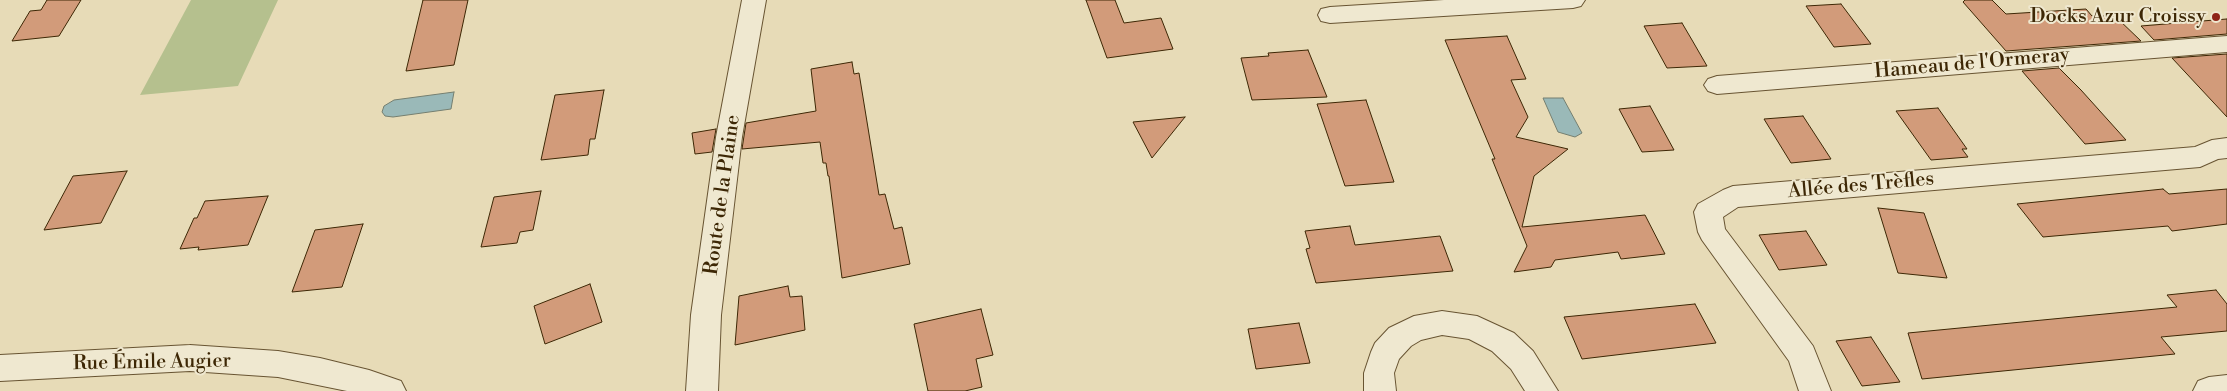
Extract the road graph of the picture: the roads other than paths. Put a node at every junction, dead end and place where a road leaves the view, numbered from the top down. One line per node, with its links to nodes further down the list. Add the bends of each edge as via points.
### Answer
1 (754, 0): 10 (street, Route de la Plaine, via 729,137 706,315)
2 (1573, 0): 3 (street)
3 (1330, 15)
4 (2227, 44): 5 (street, Hameau de l'Ormeray)
5 (1716, 85)
6 (2227, 148): 13 (street, Allée des Trèfles, via 2212,150 2200,157 1734,197 1708,212 1712,232 1802,355)
7 (0, 368): 9 (street, Rue Émile Augier, via 190,358 278,364 320,371)
8 (2227, 389): 14 (street)
9 (390, 391)
10 (702, 391)
11 (1380, 391): 12 (street, via 1382,361 1400,337 1414,329 1442,323 1477,329 1503,342 1522,360)
12 (1542, 391)
13 (1815, 391)
14 (2209, 391)

